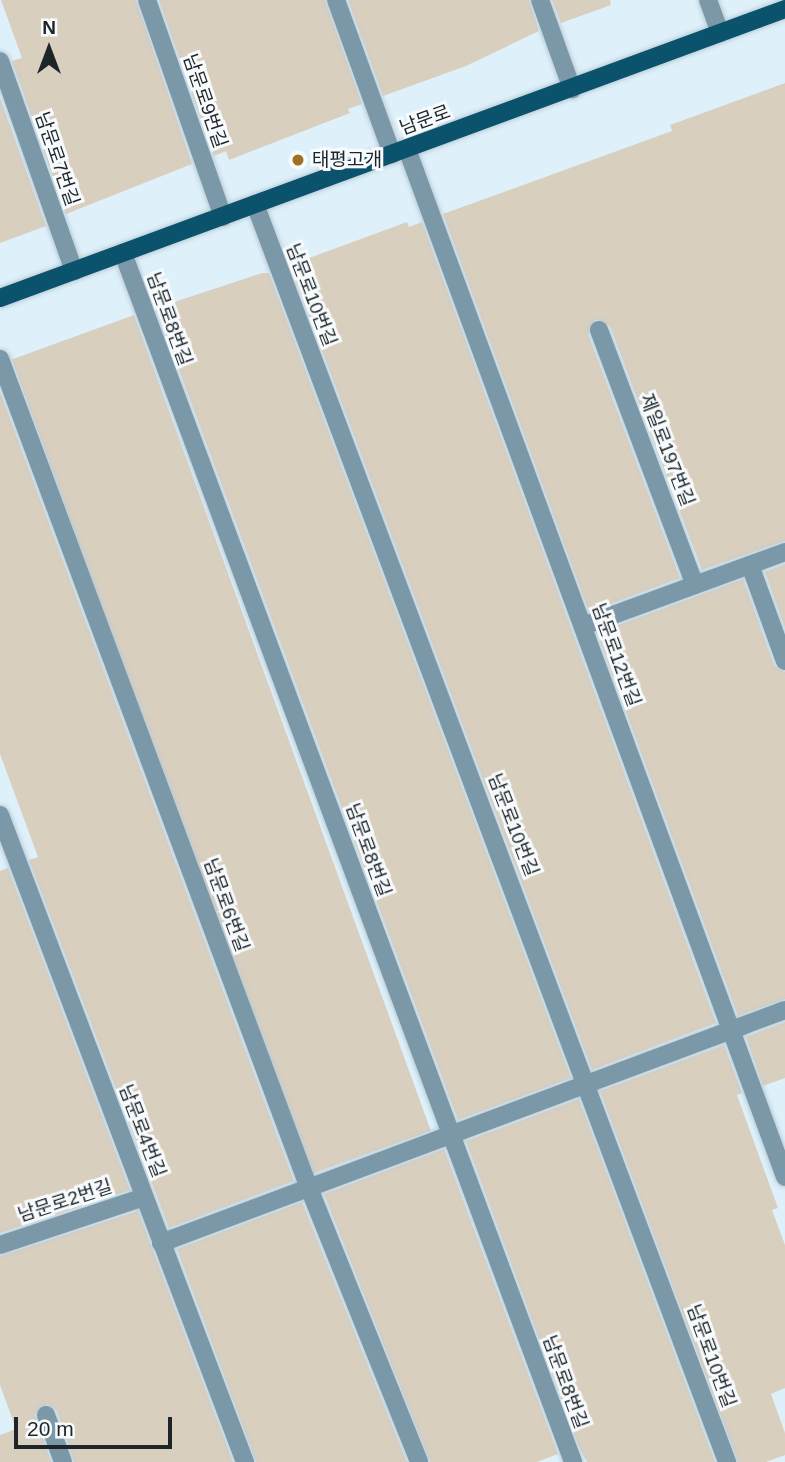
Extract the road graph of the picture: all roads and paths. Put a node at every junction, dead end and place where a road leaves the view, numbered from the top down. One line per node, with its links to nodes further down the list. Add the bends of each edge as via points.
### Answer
1 (147, 0): 11 (street, 남문로9번길)
2 (336, 0): 9 (street, 남문로12번길)
3 (540, 0): 8 (street)
4 (708, 0): 6 (street)
5 (785, 9): 6 (main road, 남문로)
6 (720, 33): 8 (main road, 남문로)
7 (0, 61): 13 (street, 남문로7번길)
8 (572, 89): 9 (main road, 남문로)
9 (399, 152): 10 (main road, 남문로); 20 (street, 남문로12번길)
10 (254, 204): 11 (main road, 남문로); 26 (street, 남문로10번길)
11 (223, 216): 12 (main road, 남문로)
12 (122, 253): 13 (main road, 남문로); 27 (street, 남문로8번길)
13 (74, 271): 14 (main road, 남문로)
14 (0, 298)
15 (600, 330): 19 (street, 제일로197번길)
16 (0, 359): 29 (street, 남문로6번길)
17 (785, 552): 18 (street)
18 (750, 565): 19 (street); 21 (street)
19 (695, 585): 20 (street)
20 (583, 625): 25 (street, 남문로12번길)
21 (785, 662)
22 (0, 815): 23 (street, 남문로4번길)
23 (8, 860): 30 (street, 남문로4번길)
24 (785, 1010): 25 (street)
25 (732, 1030): 26 (street); 28 (street, 남문로12번길)
26 (588, 1084): 27 (street); 38 (street, 남문로10번길)
27 (452, 1135): 29 (street); 37 (street, 남문로8번길)
28 (785, 1177)
29 (309, 1188): 31 (street); 36 (street, 남문로6번길)
30 (144, 1197): 31 (street, 남문로4번길); 32 (street, 남문로2번길)
31 (161, 1243): 35 (street, 남문로4번길)
32 (0, 1245)
33 (46, 1415): 34 (street)
34 (63, 1462)
35 (245, 1462)
36 (419, 1462)
37 (573, 1462)
38 (727, 1462)

